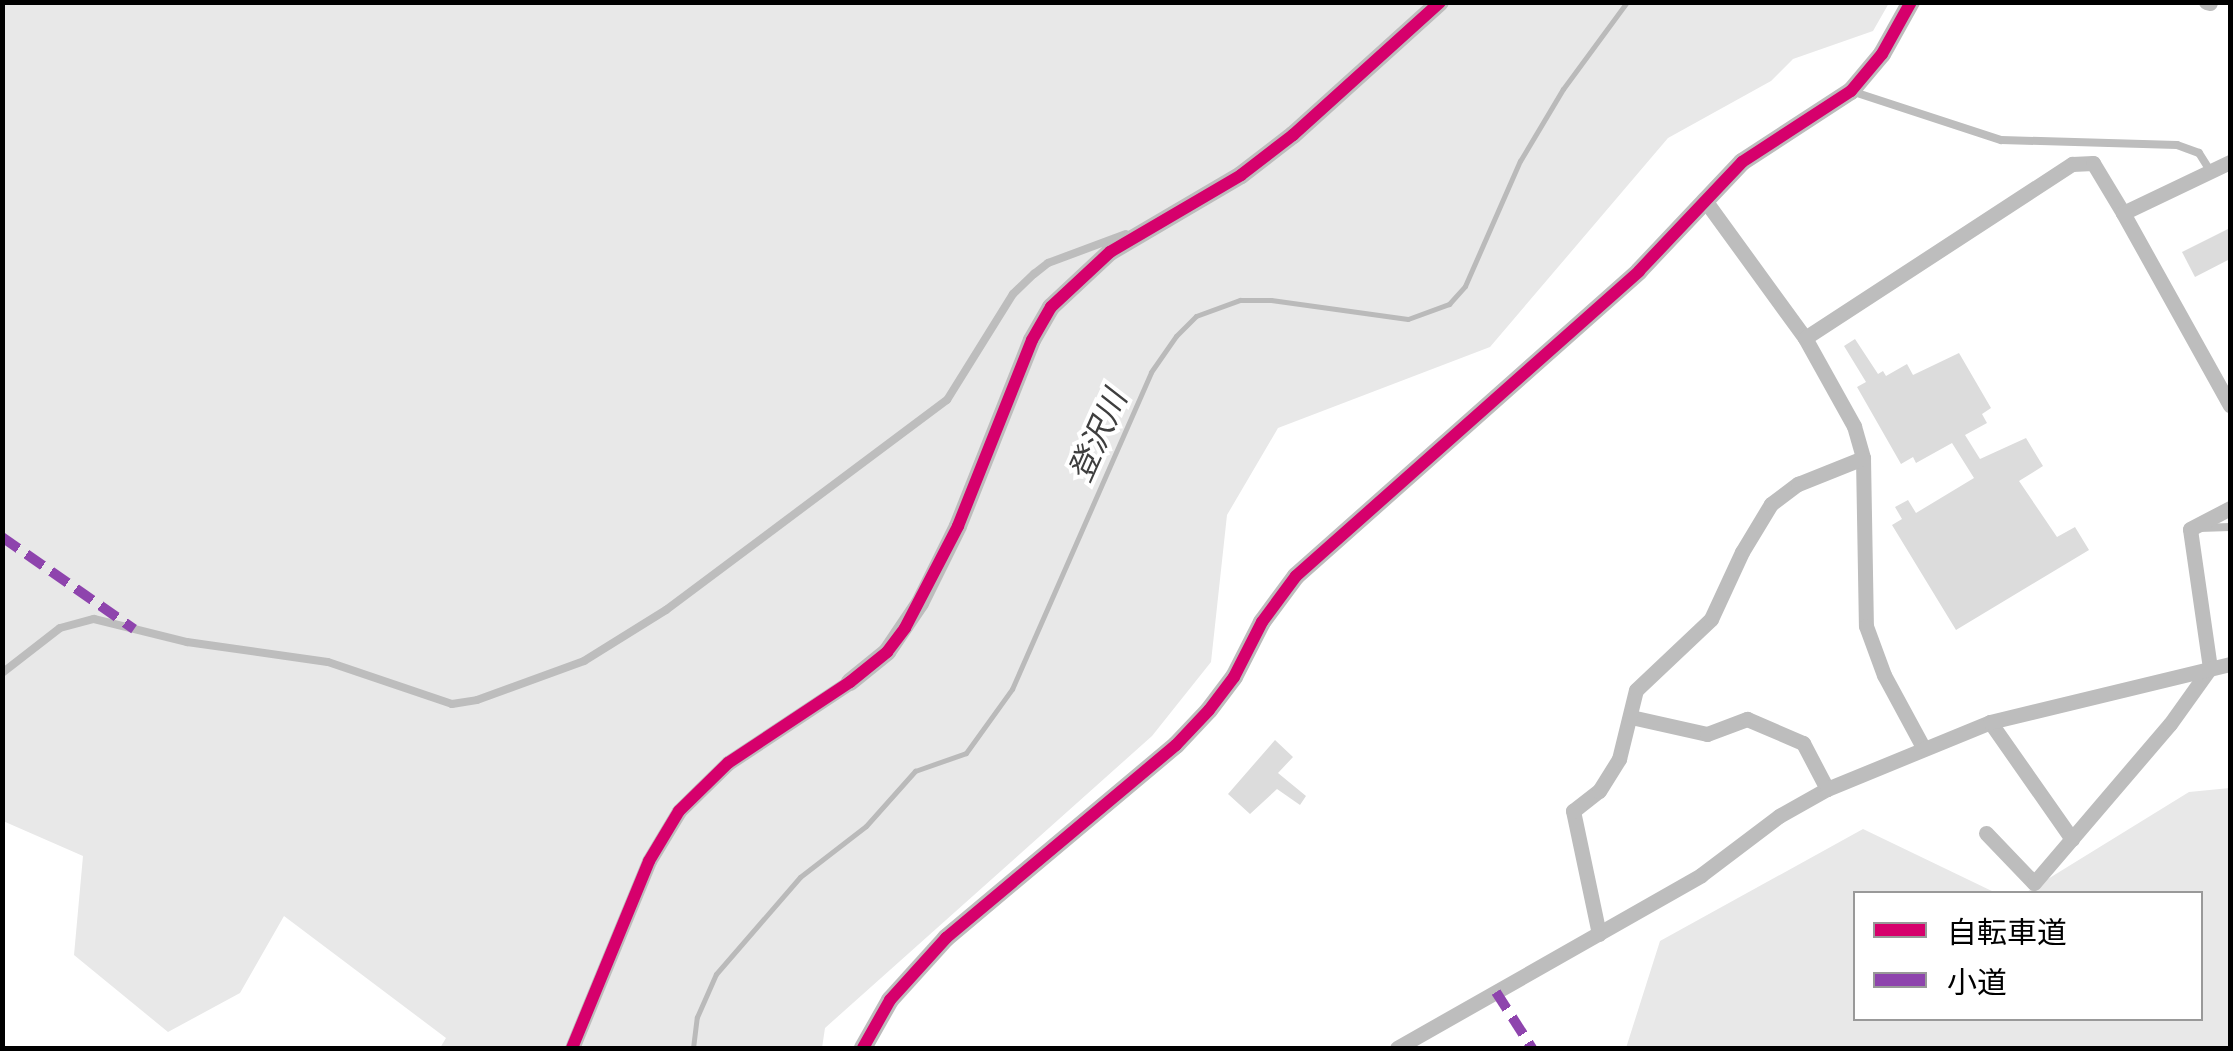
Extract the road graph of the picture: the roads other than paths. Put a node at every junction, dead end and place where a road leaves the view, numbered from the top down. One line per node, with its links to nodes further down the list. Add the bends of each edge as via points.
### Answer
1 (1440, 2): 8 (street, via 1294,135 1241,176)
2 (1912, 2): 3 (street)
3 (1851, 91): 5 (lane, via 2001,140 2178,145 2199,154); 6 (street, via 1742,162)
4 (2230, 162): 5 (street)
5 (2211, 172): 7 (street)
6 (1704, 200): 9 (street); 27 (street, via 1529,373 1296,576 1209,710 946,938 890,1000)
7 (2123, 214): 9 (street, via 2092,163 2072,164); 10 (street)
8 (1157, 224): 17 (lane, via 1048,263 1014,294 947,400 666,610 584,661 452,704 328,662 187,642 94,619 60,628); 18 (street, via 1110,252 1051,306 920,602 887,652)
9 (1805, 338): 11 (street, via 1854,426)
10 (2230, 404)
11 (1863, 458): 19 (street, via 1798,484 1771,504 1711,620 1636,690); 21 (street, via 1866,626)
12 (2230, 508): 14 (street)
13 (2230, 526): 14 (lane)
14 (2190, 529): 16 (street)
15 (2230, 664): 16 (street)
16 (2210, 668): 20 (street); 24 (street)
17 (2, 674)
18 (850, 682): 26 (street, via 728,763 679,812 649,860)
19 (1631, 716): 22 (street, via 1706,734 1747,719 1802,743); 25 (street, via 1620,759 1599,791 1573,811)
20 (1990, 722): 21 (street); 24 (street)
21 (1923, 748): 22 (street)
22 (1827, 789): 25 (street)
23 (1986, 833): 24 (street, via 2034,883)
24 (2072, 839)
25 (1599, 934): 28 (street)
26 (572, 1048)
27 (863, 1048)
28 (1397, 1048)

